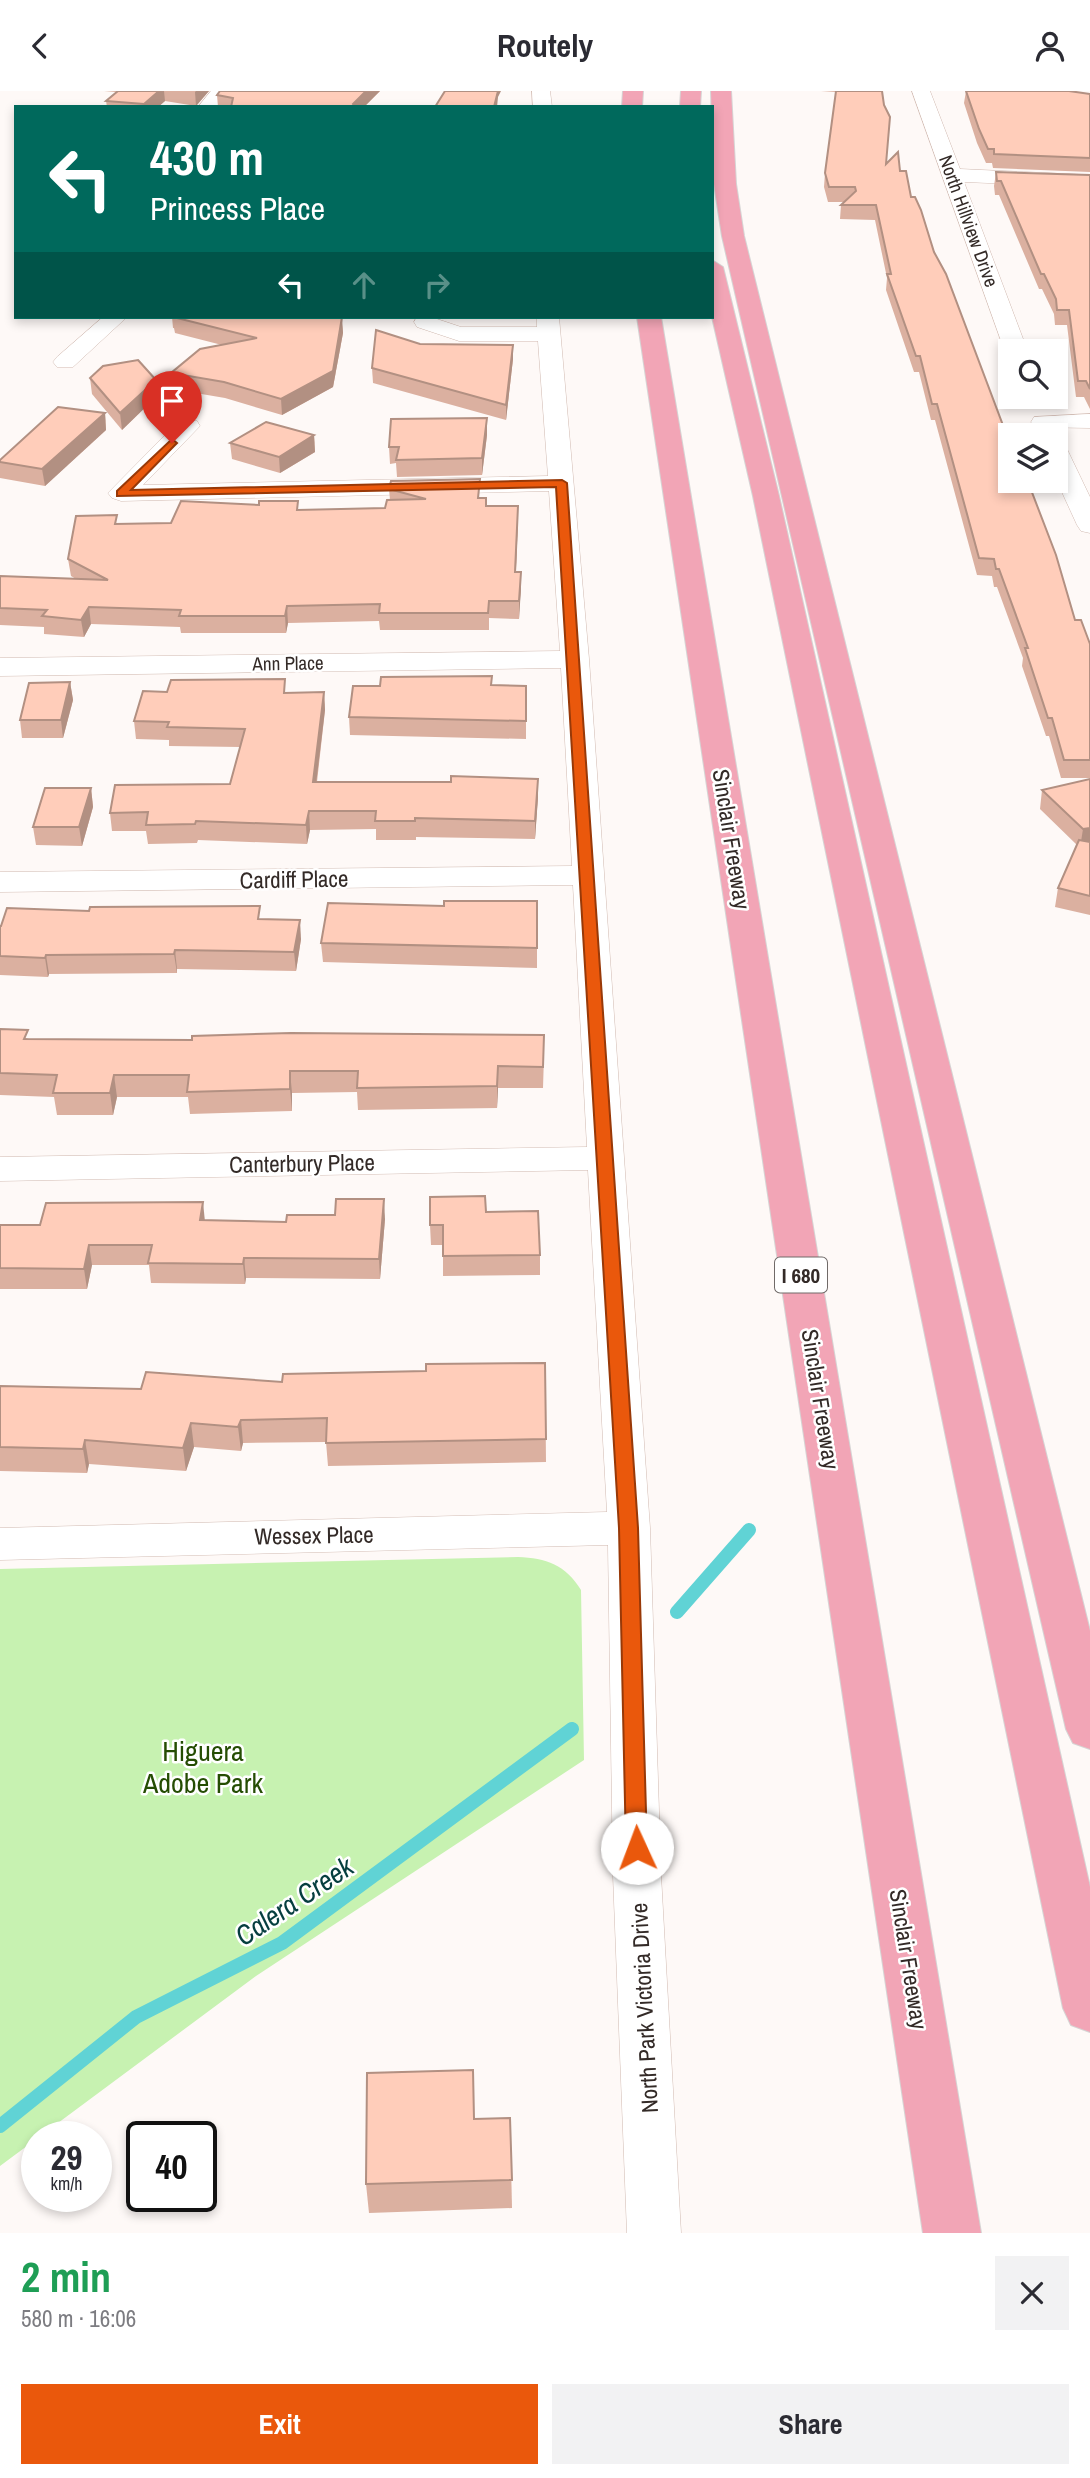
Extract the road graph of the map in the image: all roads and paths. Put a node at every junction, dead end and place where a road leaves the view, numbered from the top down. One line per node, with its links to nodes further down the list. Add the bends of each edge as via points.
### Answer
1 (221, 91): 4 (street)
2 (721, 91): 28 (highway, via 725,184 733,236)
3 (921, 91): 5 (street, North Hillview Drive)
4 (209, 105)
5 (952, 175): 6 (street); 12 (street, North Hillview Drive)
6 (1090, 181)
7 (714, 275): 29 (highway, via 769,509)
8 (114, 319): 13 (street)
9 (649, 319): 31 (highway, Sinclair Freeway / I 680)
10 (425, 322): 11 (street, via 459,334)
11 (549, 326): 18 (street, North Park Victoria Drive)
12 (1012, 339)
13 (65, 362)
14 (1090, 421): 15 (street)
15 (1068, 425)
16 (188, 426): 18 (street, via 121,493)
17 (1068, 477): 19 (street)
18 (562, 483): 20 (street, North Park Victoria Drive)
19 (1090, 525)
20 (575, 659): 21 (street, Ann Place); 22 (street, North Park Victoria Drive)
21 (0, 667)
22 (587, 875): 23 (street, Cardiff Place); 24 (street, North Park Victoria Drive)
23 (0, 882)
24 (604, 1158): 25 (street, Canterbury Place); 26 (street, North Park Victoria Drive)
25 (0, 1169)
26 (629, 1528): 27 (street, Wessex Place); 30 (street, North Park Victoria Drive)
27 (0, 1543)
28 (1090, 1728)
29 (1090, 2008)
30 (654, 2233)
31 (952, 2233)

